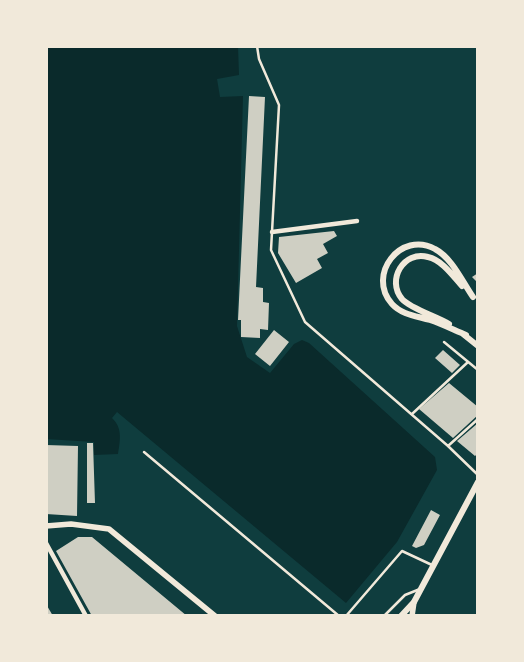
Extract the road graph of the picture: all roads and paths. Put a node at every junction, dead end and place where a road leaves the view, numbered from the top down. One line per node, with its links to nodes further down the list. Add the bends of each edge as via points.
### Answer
1 (257, 46): 3 (lane, via 259,59 279,105)
2 (357, 221): 3 (street)
3 (272, 232): 11 (lane, via 271,250 305,322)
4 (473, 297): 5 (main road); 6 (main road, via 440,264 426,256 411,258 399,268 396,276 398,292 408,304 434,315); 6 (main road, via 444,255 424,245 402,248 386,263 383,274 386,295 400,311)
5 (478, 304)
6 (466, 335): 8 (main road)
7 (444, 342): 9 (lane)
8 (478, 346)
9 (468, 362): 10 (lane); 11 (lane)
10 (478, 370)
11 (412, 414): 13 (lane)
12 (478, 419): 13 (lane)
13 (448, 446): 15 (lane)
14 (144, 452): 24 (lane)
15 (478, 475)
16 (478, 482): 19 (main road)
17 (46, 526): 23 (street, via 71,524 109,529)
18 (46, 543): 22 (street)
19 (434, 566): 20 (main road); 25 (lane, via 402,551)
20 (421, 588): 21 (main road); 26 (lane, via 405,595)
21 (414, 602): 27 (main road); 28 (street)
22 (86, 616)
23 (215, 616)
24 (339, 616)
25 (346, 616)
26 (384, 616)
27 (401, 616)
28 (412, 616)

